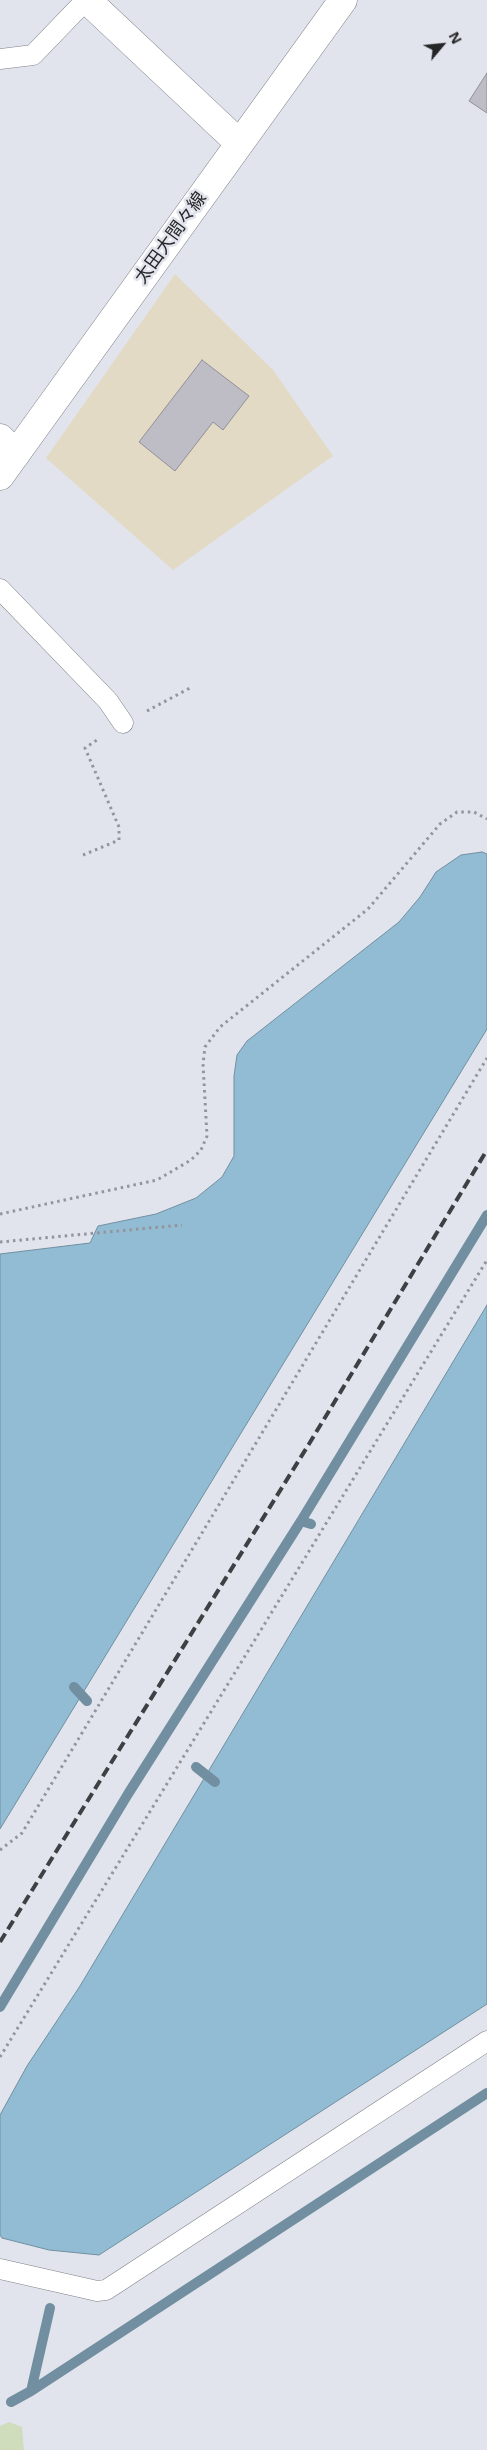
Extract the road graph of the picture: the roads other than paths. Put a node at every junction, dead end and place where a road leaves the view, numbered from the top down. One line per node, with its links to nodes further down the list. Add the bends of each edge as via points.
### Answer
1 (87, 0): 3 (lane, via 33,55); 4 (main road)
2 (342, 0): 4 (main road, 太田大間々線)
3 (0, 59)
4 (239, 143): 5 (main road, 太田大間々線)
5 (8, 446): 6 (main road, 太田大間々線)
6 (0, 476)
7 (0, 589): 8 (lane, via 108,701)
8 (123, 723)
9 (487, 2041): 10 (lane, via 106,2290 97,2291)
10 (0, 2269)

